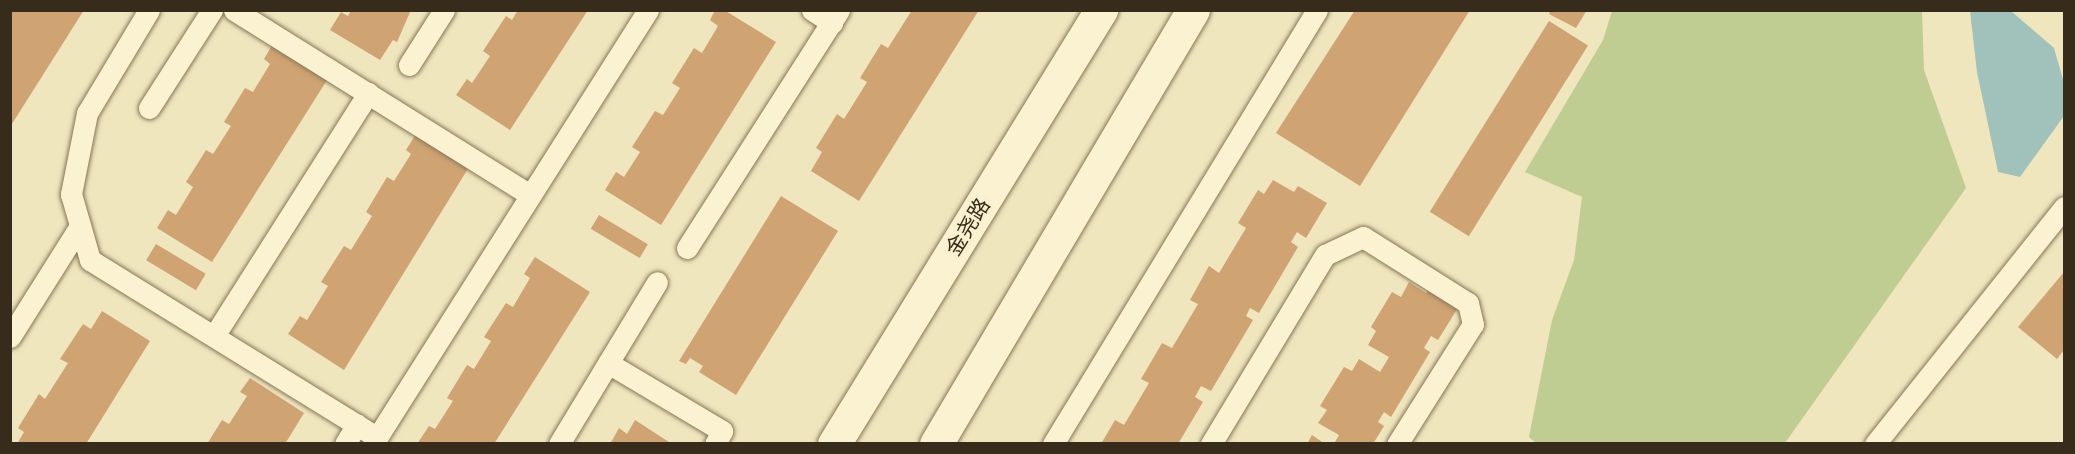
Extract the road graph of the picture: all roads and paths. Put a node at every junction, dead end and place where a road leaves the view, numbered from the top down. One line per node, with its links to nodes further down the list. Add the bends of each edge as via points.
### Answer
1 (150, 10): 16 (lane, via 87,113 71,194)
2 (212, 10): 13 (lane)
3 (234, 10): 12 (lane)
4 (444, 10): 11 (lane)
5 (648, 10): 14 (lane)
6 (812, 10): 10 (lane)
7 (1101, 10): 27 (main road, 金尧路)
8 (1193, 10): 28 (main road)
9 (1317, 10): 29 (lane)
10 (835, 17): 17 (lane)
11 (409, 65)
12 (368, 93): 14 (lane); 19 (lane)
13 (149, 108)
14 (530, 195): 23 (lane)
15 (2064, 207): 32 (lane)
16 (80, 226): 19 (lane, via 90,260); 20 (lane)
17 (687, 248)
18 (657, 282): 21 (lane)
19 (214, 336): 22 (lane)
20 (10, 337)
21 (608, 363): 25 (lane); 26 (lane, via 722,431)
22 (357, 424): 23 (lane); 24 (lane)
23 (375, 440)
24 (345, 444)
25 (560, 444)
26 (715, 444)
27 (834, 444)
28 (936, 444)
29 (1053, 444)
30 (1211, 444): 31 (lane, via 1325,255 1363,237 1468,303 1473,324)
31 (1397, 444)
32 (1875, 444)

